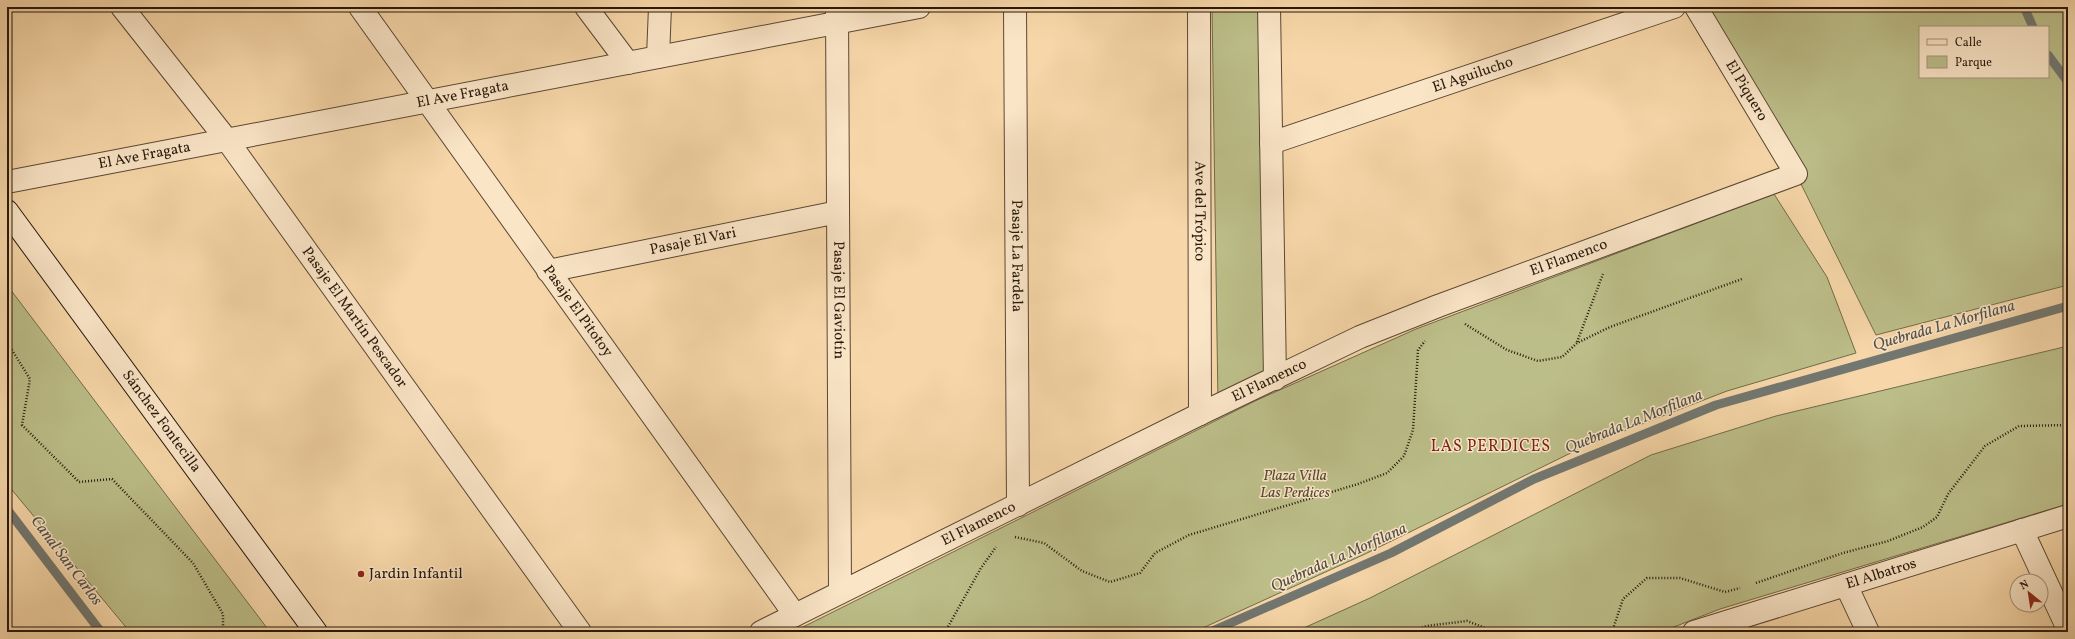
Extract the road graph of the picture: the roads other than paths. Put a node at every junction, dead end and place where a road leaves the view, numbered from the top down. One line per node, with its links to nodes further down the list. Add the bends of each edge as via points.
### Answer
1 (122, 7): 15 (street, Pasaje El Martín Pescador)
2 (360, 7): 14 (street, Pasaje El Pitotoy)
3 (586, 7): 13 (street)
4 (660, 7): 12 (street)
5 (919, 7): 11 (street, El Ave Fragata)
6 (1014, 7): 24 (street, Pasaje La Fardela)
7 (1199, 7): 23 (street, Ave del Trópico)
8 (1269, 7): 16 (street)
9 (1674, 7): 16 (street, El Aguilucho)
10 (1696, 7): 17 (street, El Piquero)
11 (837, 15): 12 (street, El Ave Fragata); 20 (street, Pasaje El Gaviotín)
12 (658, 57): 13 (street, El Ave Fragata)
13 (628, 63): 14 (street, El Ave Fragata)
14 (426, 102): 15 (street, El Ave Fragata); 21 (street, Pasaje El Pitotoy)
15 (227, 140): 18 (street, El Ave Fragata); 32 (street, Pasaje El Martín Pescador)
16 (1271, 143): 22 (street)
17 (1796, 174): 22 (street, El Flamenco, via 1438,306 1360,337)
18 (7, 182)
19 (7, 211): 31 (street, Sánchez Fontecilla)
20 (838, 212): 21 (street, Pasaje El Vari); 28 (street, Pasaje El Gaviotín)
21 (548, 271): 29 (street, Pasaje El Pitotoy)
22 (1275, 379): 23 (street, El Flamenco)
23 (1200, 414): 24 (street, El Flamenco)
24 (1018, 505): 28 (street, El Flamenco)
25 (2068, 516): 26 (street, El Albatros)
26 (2022, 530): 27 (street, El Albatros); 30 (street)
27 (1846, 585): 34 (street, El Albatros); 35 (street)
28 (840, 592): 29 (street, El Flamenco)
29 (795, 615): 33 (street, El Flamenco)
30 (2068, 629)
31 (316, 632)
32 (580, 632)
33 (761, 632)
34 (1694, 632)
35 (1868, 632)

